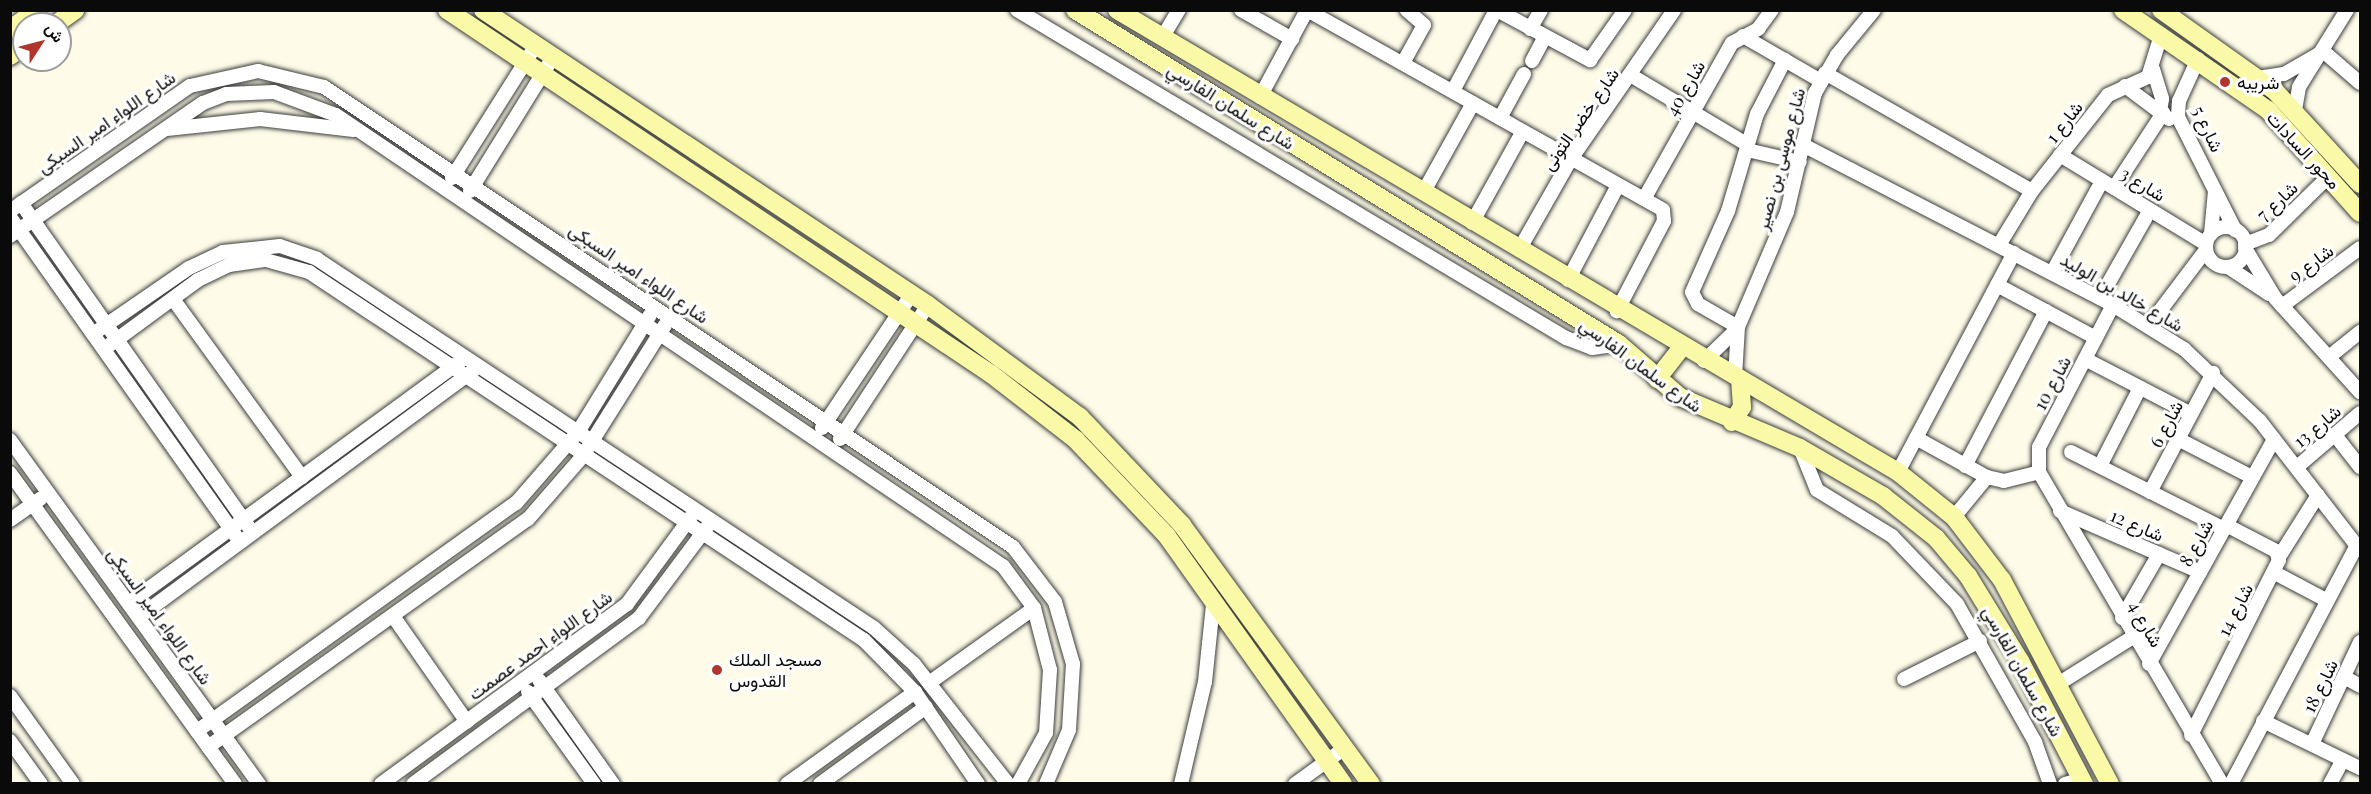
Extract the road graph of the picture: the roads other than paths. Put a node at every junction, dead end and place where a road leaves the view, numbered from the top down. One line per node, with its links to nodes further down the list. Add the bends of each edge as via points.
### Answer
1 (37, 10): 20 (street)
2 (447, 10): 33 (street)
3 (483, 10): 27 (street)
4 (1017, 10): 111 (street, via 1566,338 1592,348)
5 (1075, 10): 111 (street, شارع سلمان الفارسي)
6 (1117, 10): 25 (street, شارع سلمان الفارسي)
7 (1179, 10): 25 (street)
8 (1241, 10): 26 (street)
9 (1307, 10): 26 (street); 34 (street)
10 (1497, 10): 21 (street); 44 (street)
11 (1541, 10): 21 (street)
12 (1625, 10): 24 (street, via 1595,59)
13 (1674, 10): 38 (street, شارع خضر التونى)
14 (1772, 10): 23 (street, شارع 40, via 1758,29)
15 (1874, 10): 39 (street, شارع موسى بن نصير)
16 (2123, 10): 22 (street, محور السادات)
17 (2347, 10): 28 (street)
18 (1412, 12): 34 (street, via 1424,29)
19 (2171, 13): 40 (street, محور السادات)
20 (10, 29)
21 (1530, 29): 24 (street)
22 (2161, 35): 31 (street, محور السادات); 35 (street)
23 (1743, 36): 30 (street); 49 (street, شارع 40, via 1732,43)
24 (1545, 37): 32 (street)
25 (1162, 38): 45 (street, شارع سلمان الفارسي)
26 (1292, 39): 45 (street)
27 (536, 45): 29 (street); 33 (street)
28 (2324, 51): 40 (street, via 2283,74); 42 (street); 48 (street, via 2299,87)
29 (553, 57): 36 (street); 90 (street)
30 (1785, 60): 39 (street); 56 (street, via 1764,95)
31 (2198, 60): 41 (street, شارع 5); 61 (street, محور السادات, via 2268,110)
32 (1532, 61)
33 (525, 62): 36 (street); 60 (street)
34 (1403, 63): 44 (street)
35 (2153, 69): 43 (street, شارع 1, via 2141,81); 47 (street)
36 (542, 74): 65 (street); 99 (street)
37 (1524, 74): 50 (street)
38 (1632, 76): 49 (street); 58 (street, شارع خضر التونى)
39 (1823, 77): 55 (street, شارع موسى بن نصير); 68 (street)
40 (2258, 78): 48 (street, محور السادات)
41 (2189, 79): 47 (street); 54 (street, شارع 5, via 2178,109)
42 (2361, 83)
43 (2125, 86): 47 (street); 57 (street, شارع 1, via 2108,95)
44 (1453, 91): 46 (street)
45 (1260, 97): 69 (street, شارع سلمان الفارسي)
46 (1473, 103): 50 (street); 69 (street)
47 (2162, 108): 54 (street); 63 (street)
48 (2295, 110): 64 (street, محور السادات)
49 (1692, 111): 56 (street); 70 (street, شارع 40)
50 (1500, 118): 53 (street)
51 (162, 129): 52 (street, via 260,119); 52 (street, شارع اللواء امير السبكى, via 203,103 250,91 298,98); 76 (street, شارع اللواء امير السبكى)
52 (358, 131): 67 (street, شارع اللواء امير السبكى)
53 (1523, 131): 58 (street); 77 (street)
54 (2190, 140): 62 (street, شارع 5)
55 (1803, 145): 59 (street, شارع موسى بن نصير); 81 (street, شارع خالد بن الوليد)
56 (1748, 147): 59 (street); 105 (street, via 1728,211 1692,292 1698,304)
57 (2060, 155): 63 (street, شارع 3); 68 (street, شارع 1)
58 (1571, 159): 66 (street); 84 (street, شارع خضر التونى)
59 (1800, 162): 105 (street, شارع موسى بن نصير, via 1781,229)
60 (455, 172): 65 (street, شارع اللواء امير السبكى); 67 (street); 72 (street, شارع اللواء امير السبكى, via 324,87 281,73 234,72 171,97)
61 (2329, 176): 74 (street, محور السادات); 82 (street, شارع 7, via 2269,235)
62 (2214, 180): 78 (street, شارع 5); 80 (street, شارع 5)
63 (2108, 184): 73 (street, شارع 3); 87 (street)
64 (2361, 184)
65 (474, 185): 71 (street); 94 (street, شارع اللواء امير السبكى)
66 (1617, 185): 70 (street); 88 (street)
67 (445, 188): 71 (street, شارع اللواء امير السبكى)
68 (2032, 191): 81 (street, شارع 1)
69 (1423, 193): 77 (street, شارع سلمان الفارسي)
70 (1644, 199): 97 (street, via 1665,217)
71 (464, 201): 101 (street, شارع اللواء امير السبكى)
72 (16, 207): 76 (street)
73 (2150, 210): 80 (street, شارع 3); 91 (street)
74 (2361, 213)
75 (10, 217): 79 (street)
76 (33, 220): 79 (street, شارع اللواء امير السبكى); 104 (street)
77 (1472, 223): 84 (street, شارع سلمان الفارسي)
78 (2235, 230): 80 (street); 82 (street)
79 (15, 232): 108 (street)
80 (2208, 243): 86 (street, via 2212,262); 103 (street)
81 (1999, 245): 85 (street, شارع خالد بن الوليد)
82 (2245, 246): 86 (street, via 2238,262); 93 (street)
83 (2361, 248): 93 (street, شارع 9)
84 (1519, 250): 88 (street, شارع سلمان الفارسي)
85 (2014, 253): 87 (street, شارع خالد بن الوليد); 89 (street)
86 (2228, 267): 93 (street)
87 (2052, 273): 91 (street, شارع خالد بن الوليد)
88 (1568, 280): 97 (street, شارع سلمان الفارسي)
89 (1997, 285): 98 (street); 133 (street)
90 (911, 295): 95 (street); 99 (street)
91 (2100, 298): 96 (street, شارع خالد بن الوليد)
92 (173, 299): 110 (street); 117 (street, via 229,265 288,263); 150 (street)
93 (2279, 302): 114 (street)
94 (655, 305): 100 (street, شارع اللواء امير السبكى); 101 (street)
95 (928, 305): 102 (street); 208 (street, via 1038,383 1119,454 1182,525)
96 (2114, 305): 103 (street, شارع خالد بن الوليد); 109 (street, شارع 10)
97 (1617, 310): 112 (street, شارع سلمان الفارسي)
98 (2046, 311): 109 (street); 143 (street)
99 (898, 313): 102 (street); 127 (street)
100 (671, 316): 107 (street); 127 (street, شارع اللواء امير السبكى)
101 (645, 322): 107 (street, شارع اللواء امير السبكى); 129 (street)
102 (915, 324): 130 (street); 178 (street, via 1076,440 1167,536)
103 (2150, 324): 119 (street, شارع خالد بن الوليد)
104 (107, 325): 108 (street); 110 (street); 117 (street, via 206,258 242,247 280,246 317,259)
105 (1738, 327): 116 (street, شارع موسى بن نصير); 121 (street, شارع موسى بن نصير)
106 (2361, 332): 114 (street)
107 (661, 333): 132 (street, شارع اللواء امير السبكى); 137 (street)
108 (93, 334): 113 (street)
109 (2096, 338): 115 (street, شارع 10)
110 (117, 339): 113 (street); 162 (street)
111 (1619, 344): 122 (street, شارع سلمان الفارسي)
112 (1681, 348): 116 (street, شارع سلمان الفارسي); 122 (street)
113 (104, 349): 167 (street)
114 (2329, 357): 124 (street)
115 (2085, 359): 123 (street); 152 (street, شارع 10, via 2039,447)
116 (1704, 361): 121 (street, شارع سلمان الفارسي)
117 (460, 362): 118 (street); 120 (street); 150 (street)
118 (479, 366): 120 (street); 129 (street)
119 (2213, 373): 126 (street, شارع 6); 135 (street, شارع خالد بن الوليد)
120 (467, 375): 138 (street); 168 (street)
121 (1738, 379): 128 (street, via 1743,398); 147 (street, شارع سلمان الفارسي)
122 (1657, 380): 128 (street, شارع سلمان الفارسي)
123 (2140, 388): 126 (street); 144 (street)
124 (2361, 392)
125 (2361, 413): 131 (street, شارع 13)
126 (2191, 414): 134 (street, شارع 6)
127 (827, 420): 130 (street, شارع اللواء امير السبكى); 132 (street)
128 (1732, 422): 140 (street, شارع سلمان الفارسي)
129 (578, 432): 137 (street); 138 (street)
130 (845, 432): 139 (street); 231 (street, شارع اللواء امير السبكى, via 1013,547 1055,602 1070,642 1075,686 1069,730)
131 (2335, 435): 145 (street, شارع 13); 146 (street)
132 (816, 437): 139 (street, شارع اللواء امير السبكى)
133 (1916, 438): 143 (street); 147 (street)
134 (2178, 439): 153 (street); 155 (street, شارع 6)
135 (2274, 439): 145 (street, شارع خالد بن الوليد); 153 (street, شارع 8)
136 (10, 440): 149 (street, شارع اللواء امير السبكى)
137 (592, 442): 142 (street); 159 (street)
138 (567, 446): 142 (street); 199 (street, via 534,486 486,527)
139 (834, 448): 179 (street, شارع اللواء امير السبكى, via 983,548)
140 (1800, 448): 184 (street, via 1817,490 1901,544 1957,604); 218 (street, شارع سلمان الفارسي, via 1883,496 1936,538 1996,617)
141 (2071, 452): 144 (street)
142 (582, 457): 165 (street); 180 (street, via 528,519)
143 (1965, 466): 151 (street)
144 (2100, 466): 155 (street)
145 (2297, 467): 157 (street, شارع خالد بن الوليد)
146 (2361, 467)
147 (1898, 472): 161 (street, شارع سلمان الفارسي)
148 (10, 473): 154 (street, شارع اللواء امير السبكى)
149 (35, 474): 154 (street); 156 (street, شارع اللواء امير السبكى)
150 (302, 477): 162 (street)
151 (1987, 477): 152 (street); 161 (street)
152 (2041, 477): 160 (street, شارع 4)
153 (2252, 477): 166 (street, شارع 8)
154 (15, 488): 158 (street, شارع اللواء امير السبكى)
155 (2150, 492): 166 (street)
156 (49, 493): 158 (street); 177 (street, شارع اللواء امير السبكى)
157 (2318, 495): 171 (street, شارع خالد بن الوليد); 173 (street, شارع 14)
158 (33, 504): 163 (street); 202 (street, شارع اللواء امير السبكى)
159 (696, 511): 164 (street); 165 (street, شارع اللواء احمد عصمت)
160 (2060, 512): 172 (street, شارع 12); 182 (street, شارع 4)
161 (1953, 517): 192 (street, شارع سلمان الفارسي, via 2002,580)
162 (244, 519): 167 (street); 168 (street)
163 (10, 520)
164 (711, 521): 169 (street, شارع اللواء احمد عصمت); 191 (street, via 874,627)
165 (686, 524): 169 (street); 187 (street, شارع اللواء احمد عصمت, via 627,604)
166 (2225, 527): 173 (street); 174 (street, شارع 8)
167 (231, 529): 170 (street); 177 (street)
168 (253, 532): 170 (street)
169 (701, 534): 194 (street, شارع اللواء احمد عصمت, via 639,618); 195 (street, via 864,640)
170 (240, 542): 181 (street)
171 (2359, 548): 176 (street)
172 (2159, 554): 174 (street, شارع 12); 182 (street)
173 (2279, 556): 175 (street, شارع 14)
174 (2200, 572): 186 (street, شارع 8)
175 (2275, 573): 176 (street); 204 (street, شارع 14)
176 (2326, 600): 200 (street)
177 (129, 603): 181 (street, شارع اللواء امير السبكى)
178 (1213, 604): 211 (street); 232 (street, via 1205,682)
179 (1034, 608): 191 (street); 230 (street, شارع اللواء امير السبكى, via 1048,659 1050,712 1040,749)
180 (393, 616): 201 (street); 203 (street)
181 (139, 617): 199 (street, شارع اللواء امير السبكى)
182 (2122, 618): 183 (street, شارع 4)
183 (2133, 637): 186 (street, شارع 4); 192 (street)
184 (1980, 641): 189 (street); 235 (street, via 2035,742)
185 (2361, 642): 188 (street, شارع 18)
186 (2149, 664): 204 (street, شارع 4)
187 (535, 674): 190 (street, شارع اللواء احمد عصمت); 194 (street)
188 (2344, 677): 193 (street); 206 (street, شارع 18)
189 (1904, 679)
190 (522, 682): 197 (street); 201 (street, شارع اللواء احمد عصمت)
191 (929, 683): 229 (street)
192 (2058, 684): 236 (street, شارع سلمان الفارسي)
193 (2361, 686)
194 (545, 688): 197 (street, شارع اللواء احمد عصمت); 225 (street)
195 (915, 692): 198 (street); 226 (street)
196 (10, 696): 220 (street)
197 (532, 697): 215 (street, شارع اللواء احمد عصمت); 224 (street)
198 (926, 707): 227 (street); 228 (street)
199 (213, 720): 202 (street); 203 (street, شارع اللواء امير السبكى)
200 (2263, 721): 206 (street); 238 (street)
201 (466, 722): 209 (street, شارع اللواء احمد عصمت)
202 (197, 731): 207 (street, شارع اللواء امير السبكى)
203 (224, 735): 207 (street); 222 (street, شارع اللواء امير السبكى)
204 (2191, 735): 237 (street, شارع 4)
205 (10, 741): 219 (street)
206 (2312, 744): 210 (street)
207 (208, 747): 221 (street, شارع اللواء امير السبكى)
208 (1345, 748): 211 (street); 213 (street)
209 (418, 757): 212 (street, شارع اللواء احمد عصمت); 215 (street)
210 (2343, 760): 214 (street); 239 (street)
211 (1327, 761): 217 (street); 233 (street)
212 (406, 765): 216 (street); 223 (street, شارع اللواء احمد عصمت)
213 (1359, 767): 217 (street); 234 (street)
214 (2361, 768)
215 (433, 778): 216 (street, شارع اللواء احمد عصمت)
216 (416, 782)
217 (1340, 782)
218 (2077, 782)
219 (41, 783)
220 (73, 783)
221 (235, 783)
222 (259, 783)
223 (381, 783)
224 (594, 783)
225 (613, 783)
226 (787, 783)
227 (820, 783)
228 (978, 783)
229 (1008, 783)
230 (1018, 783)
231 (1046, 783)
232 (1181, 783)
233 (1295, 783)
234 (1371, 783)
235 (2050, 783)
236 (2110, 783)
237 (2222, 783)
238 (2231, 783)
239 (2330, 783)

